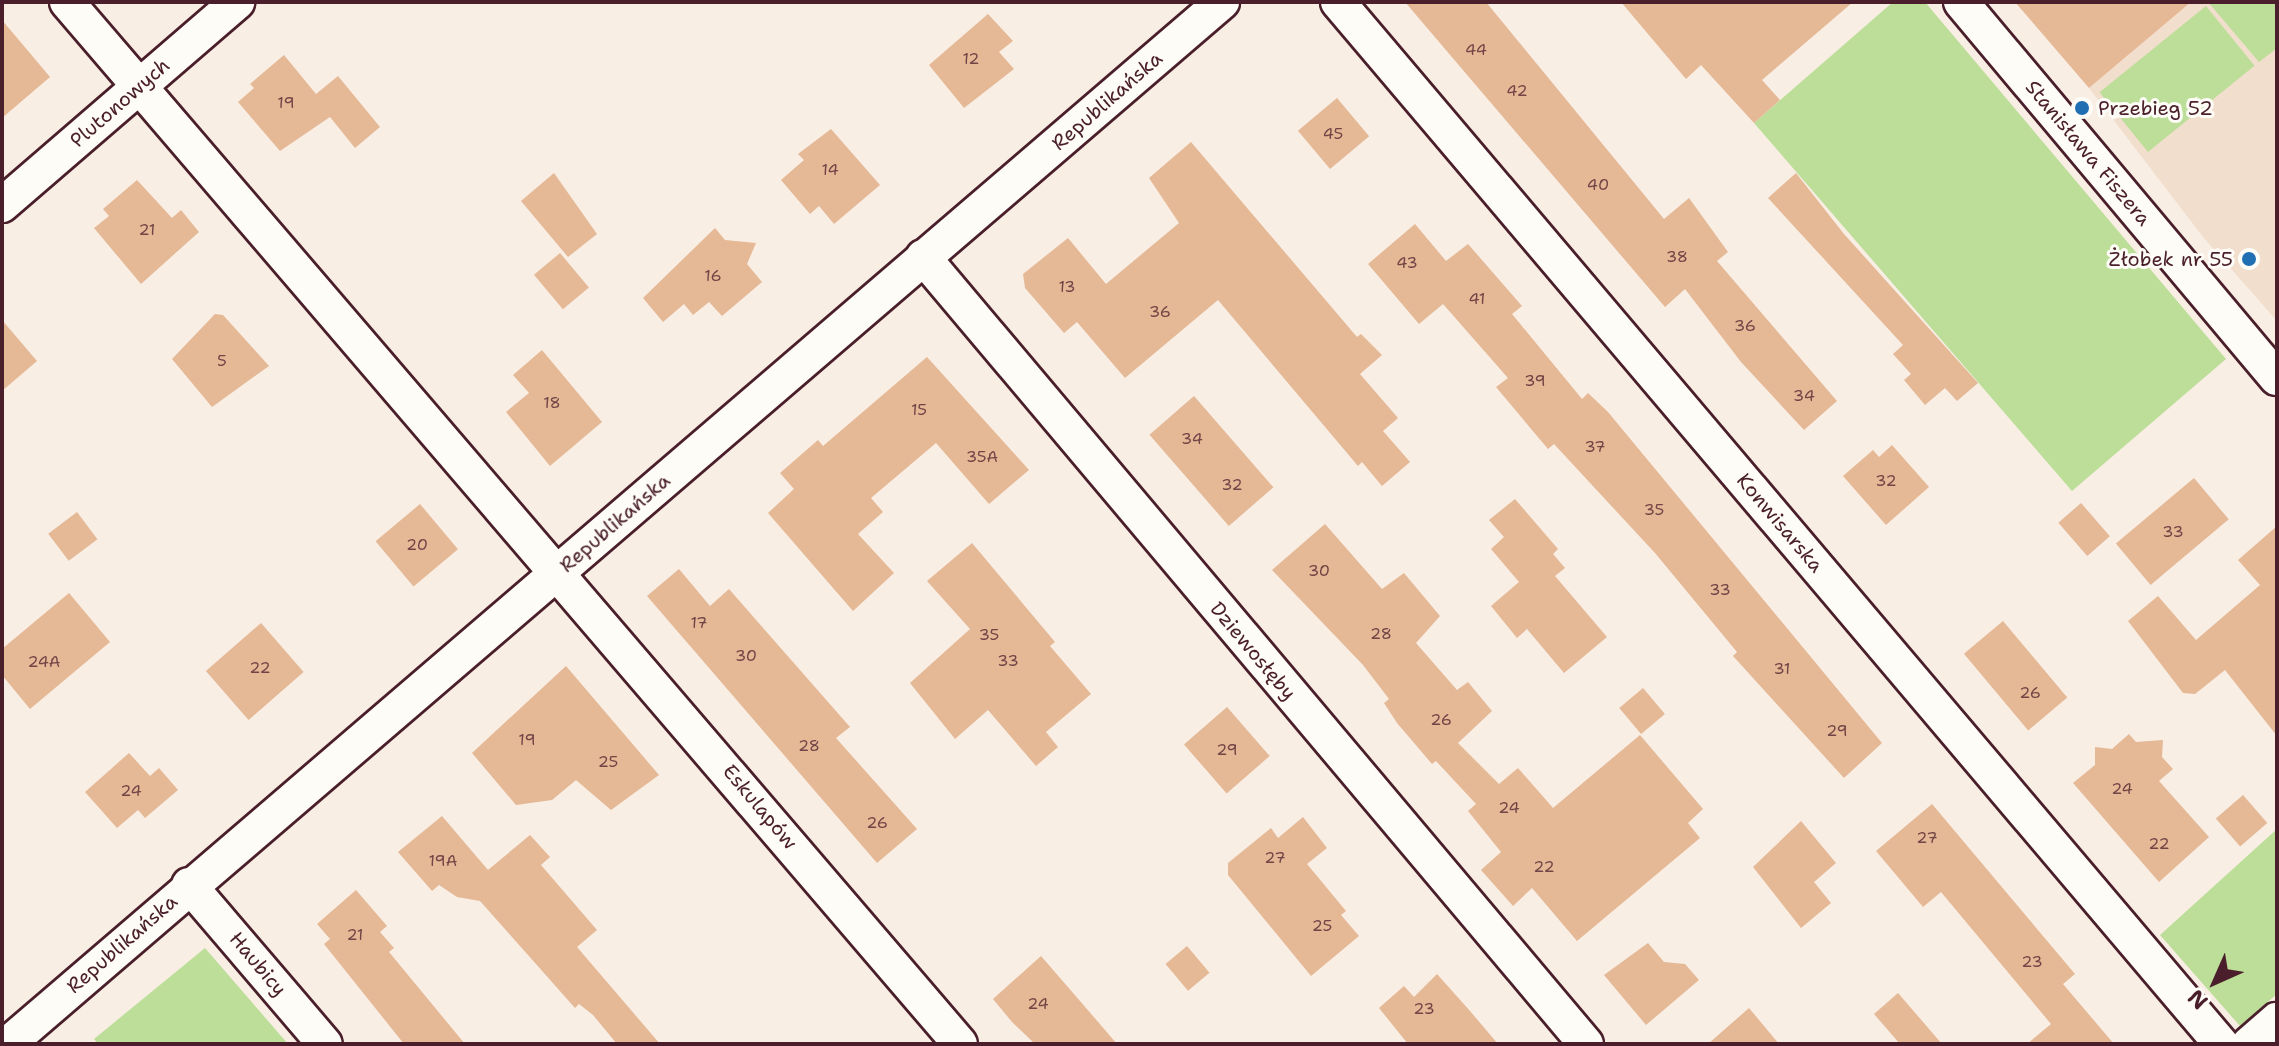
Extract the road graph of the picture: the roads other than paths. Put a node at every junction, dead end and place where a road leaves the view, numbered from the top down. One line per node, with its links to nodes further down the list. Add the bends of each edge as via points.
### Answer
1 (67, 2): 6 (street, Eskulapów)
2 (237, 2): 6 (street, Plutonowych)
3 (1222, 2): 8 (street, Republikańska)
4 (1338, 2): 17 (street, Konwisarska)
5 (1961, 2): 9 (street, Stanisława Fiszera)
6 (139, 87): 7 (street, Plutonowych); 10 (street, Eskulapów)
7 (2, 205)
8 (923, 257): 10 (street, Republikańska); 16 (street, Dziewosłęby)
9 (2277, 378)
10 (559, 571): 11 (street, Republikańska); 15 (street, Eskulapów)
11 (189, 885): 13 (street, Republikańska); 14 (street, Haubicy)
12 (2277, 1020): 18 (street)
13 (8, 1044)
14 (325, 1044)
15 (960, 1044)
16 (1586, 1044)
17 (2221, 1044)
18 (2249, 1044)

